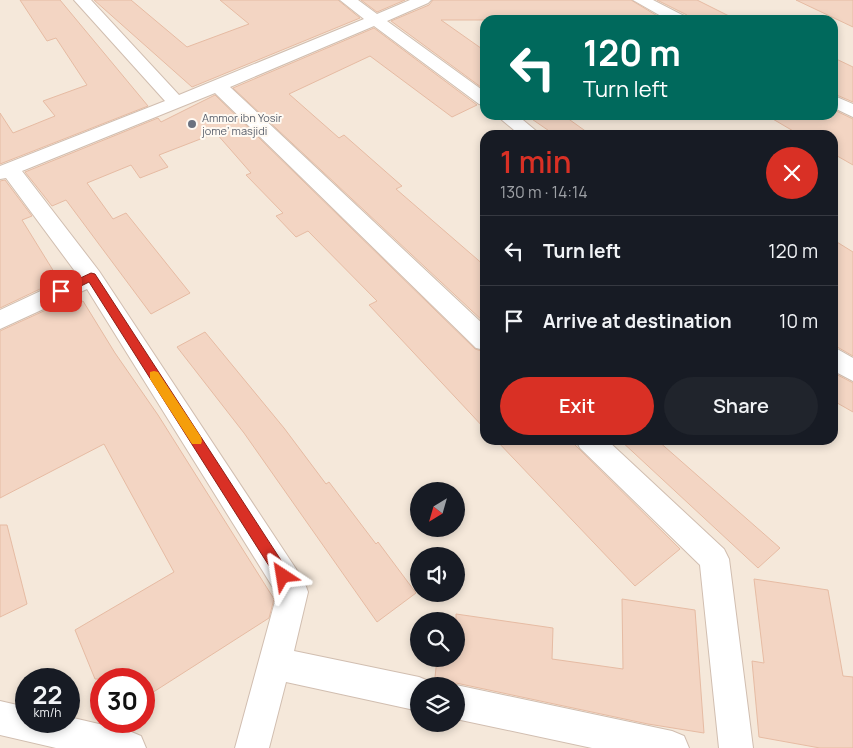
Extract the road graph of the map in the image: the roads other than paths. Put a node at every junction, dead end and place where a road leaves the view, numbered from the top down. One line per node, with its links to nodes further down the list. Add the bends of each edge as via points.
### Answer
1 (82, 0): 9 (street)
2 (348, 0): 6 (street)
3 (423, 0): 6 (street)
4 (642, 0): 5 (street)
5 (670, 15)
6 (375, 19): 7 (street); 8 (street)
7 (218, 86): 9 (street); 17 (street)
8 (480, 96)
9 (176, 102): 14 (street)
10 (838, 103): 11 (street)
11 (853, 111)
12 (512, 120): 13 (street)
13 (525, 130)
14 (5, 171): 15 (street)
15 (91, 277): 16 (street); 21 (street, via 293,592)
16 (0, 320)
17 (480, 335)
18 (838, 360): 19 (street)
19 (853, 371)
20 (594, 445): 28 (street, via 714,558)
21 (274, 663): 22 (street); 26 (street)
22 (410, 692)
23 (465, 704): 27 (street)
24 (0, 718): 25 (street)
25 (129, 748)
26 (252, 748)
27 (672, 748)
28 (736, 748)

